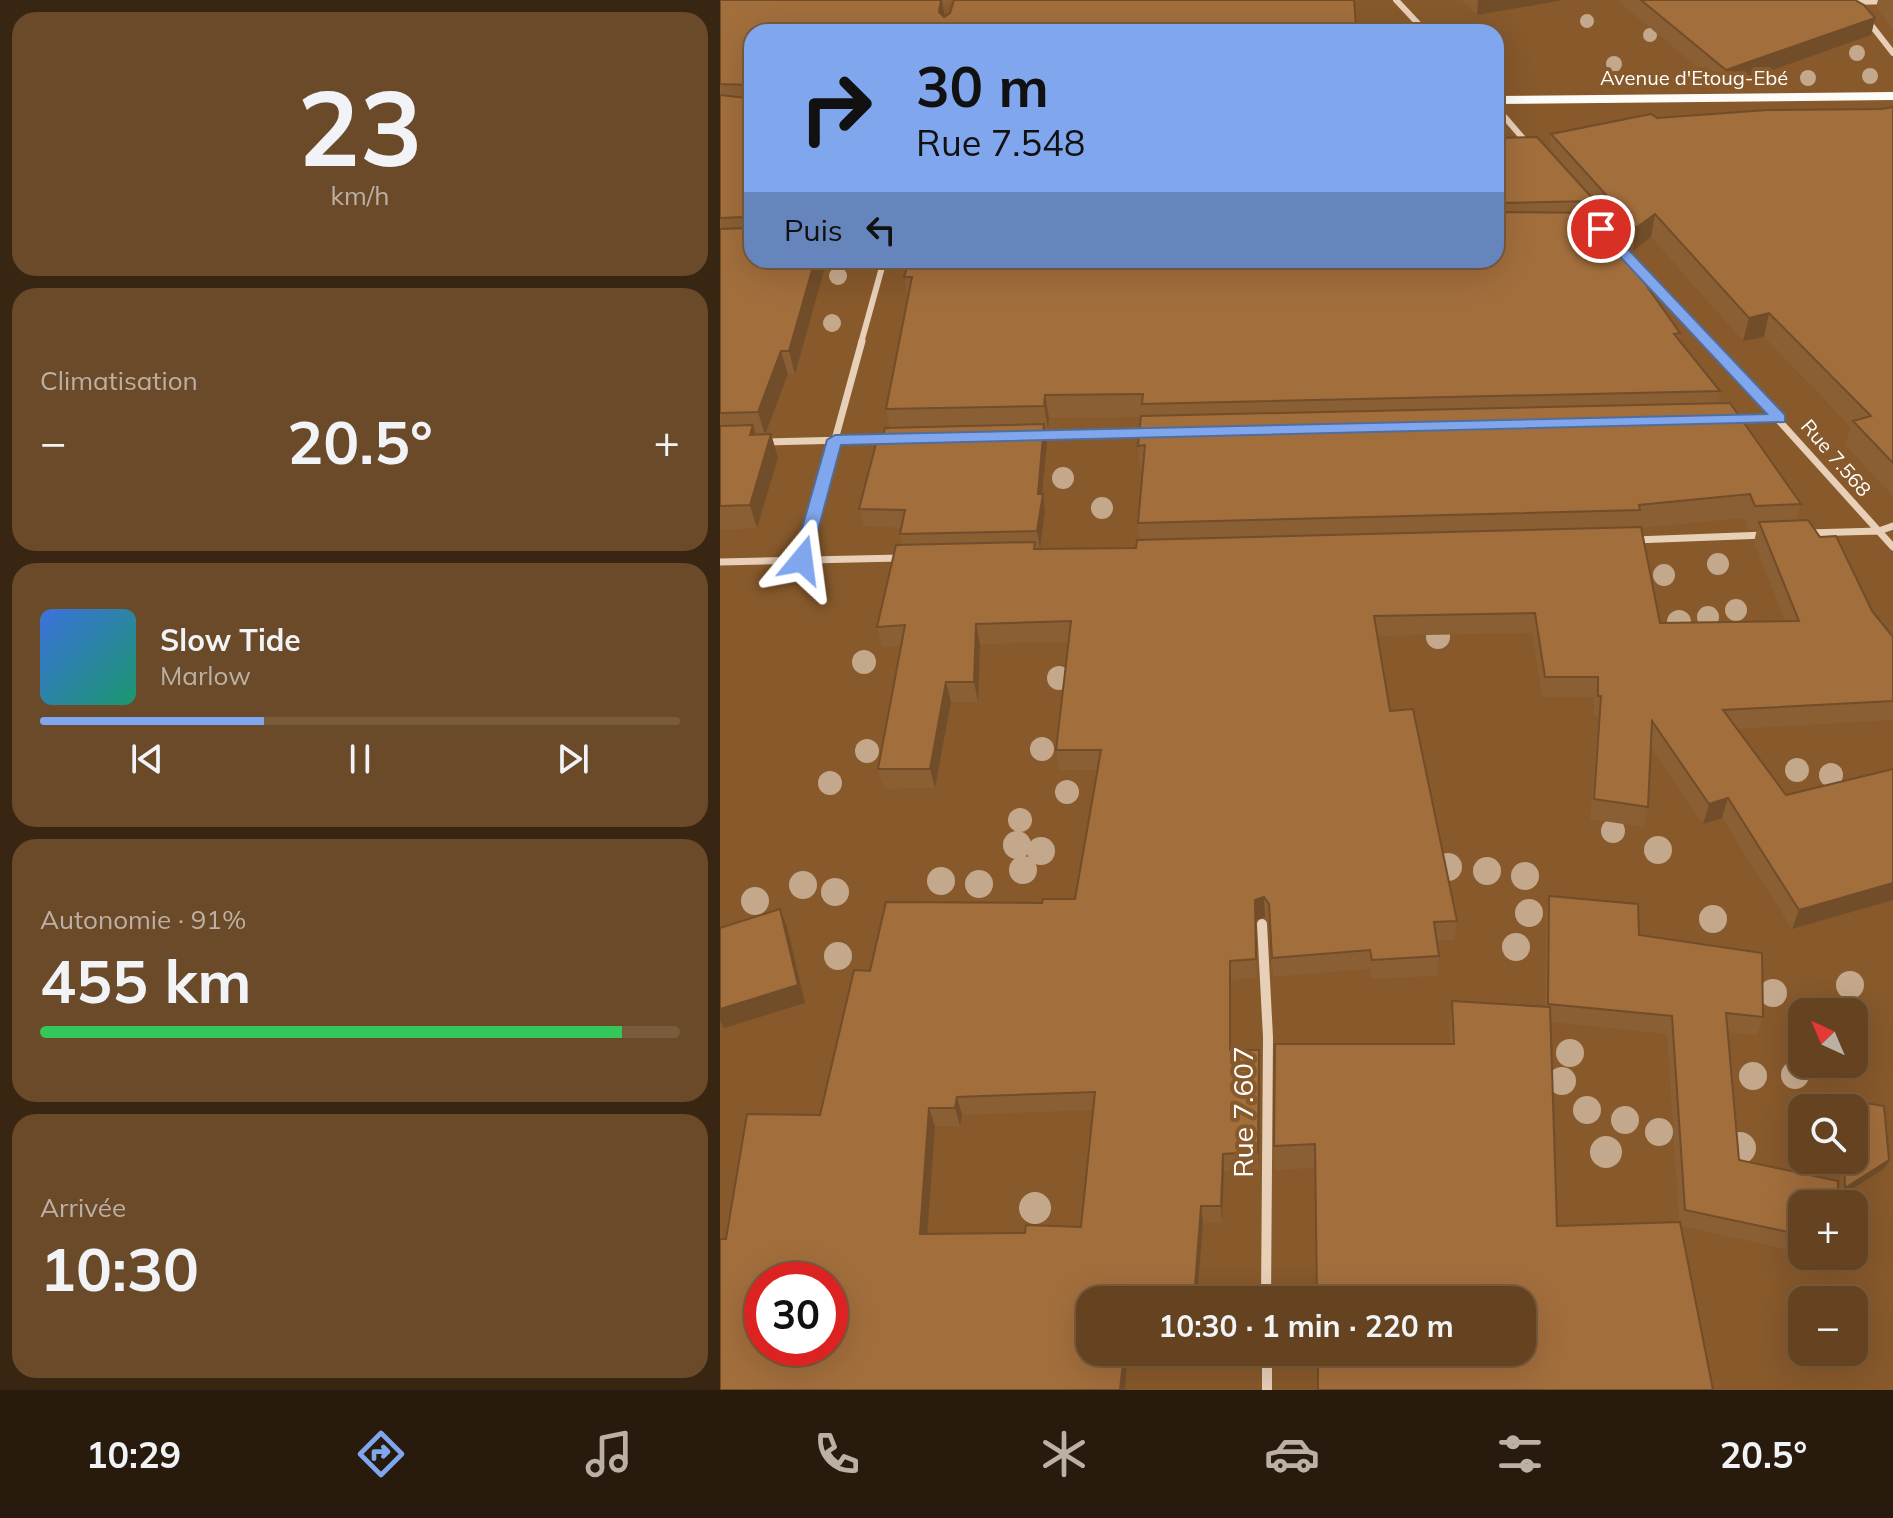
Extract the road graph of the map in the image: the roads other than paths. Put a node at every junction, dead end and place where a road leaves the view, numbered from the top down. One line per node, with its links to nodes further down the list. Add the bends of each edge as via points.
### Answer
1 (1396, 0): 4 (street)
2 (1851, 1): 3 (street); 5 (street)
3 (1893, 1)
4 (1418, 24)
5 (1893, 53)
6 (1893, 96): 7 (main road, Avenue d'Etoug-Ebé)
7 (1504, 100)
8 (1504, 116): 9 (street)
9 (1534, 152)
10 (1612, 240): 12 (street, Rue 7.568)
11 (882, 268): 17 (street)
12 (1780, 419): 13 (street); 20 (street, Rue 7.568)
13 (1717, 420)
14 (1150, 433): 15 (street)
15 (1024, 436)
16 (898, 439): 17 (street)
17 (835, 440): 18 (street); 26 (street)
18 (749, 442)
19 (1893, 526): 20 (street)
20 (1879, 531): 21 (street); 24 (street, Rue 7.568)
21 (1801, 534)
22 (1769, 535): 23 (street)
23 (1629, 541)
24 (1893, 547)
25 (914, 558): 26 (street)
26 (802, 560): 27 (street)
27 (720, 562)
28 (1262, 924): 29 (street, Rue 7.607, via 1268,1037)
29 (1266, 1286)
30 (1267, 1366): 31 (street)
31 (1267, 1390)

